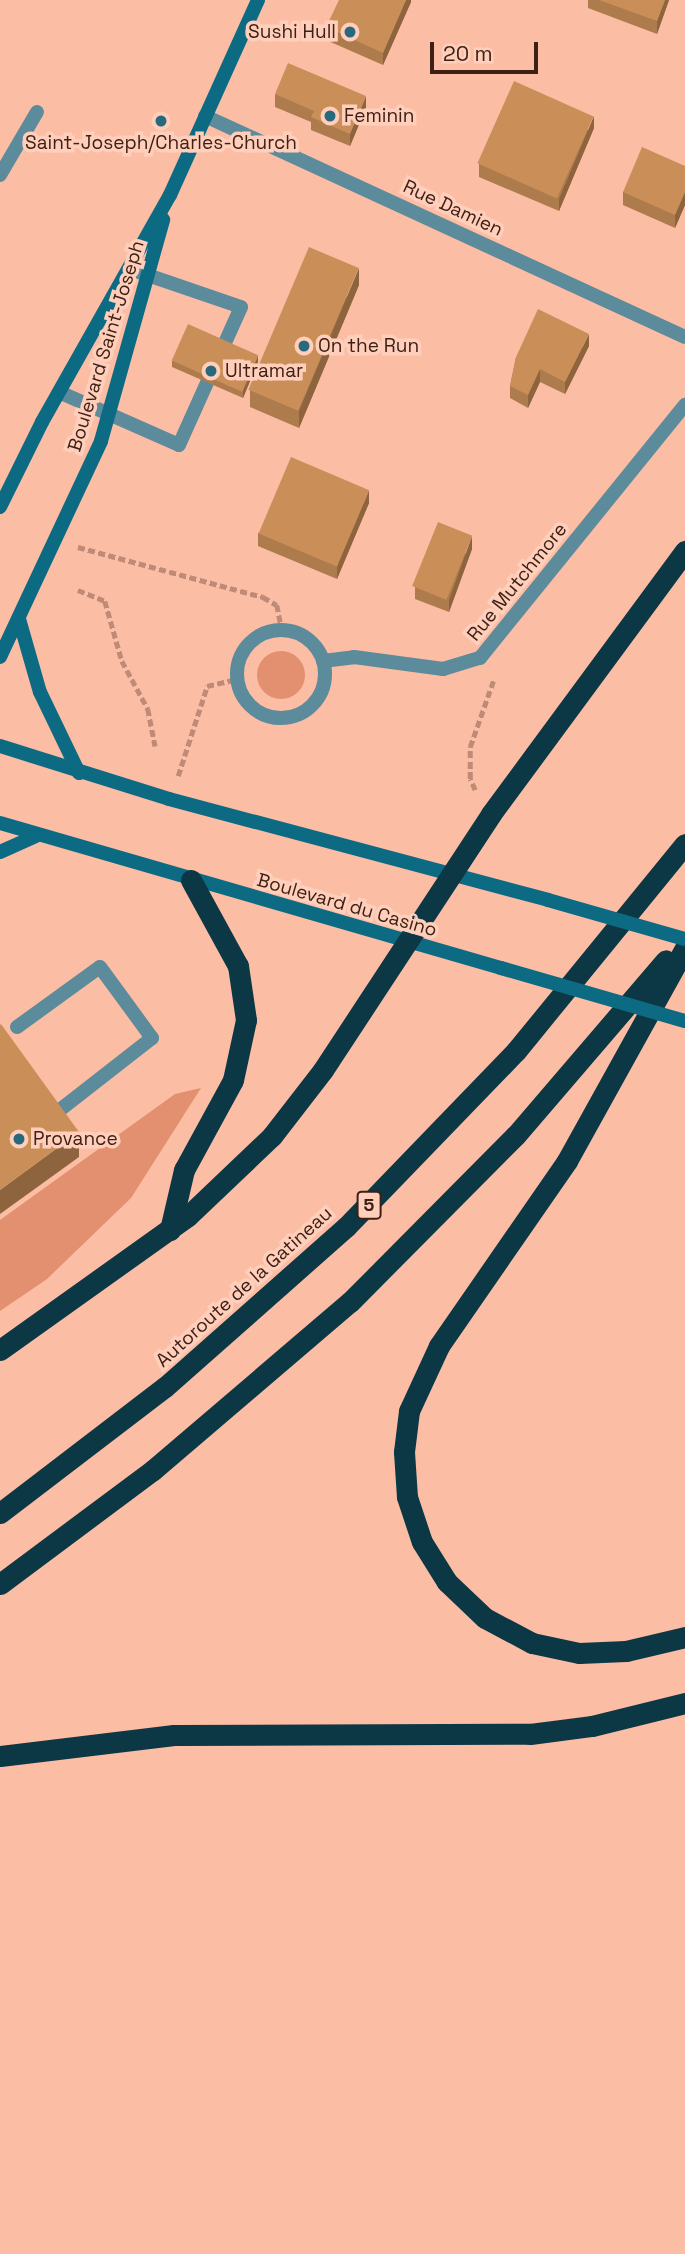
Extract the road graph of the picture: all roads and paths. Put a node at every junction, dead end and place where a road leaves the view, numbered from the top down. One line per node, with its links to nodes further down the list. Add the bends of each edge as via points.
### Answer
1 (258, 0): 3 (main road, Boulevard Saint-Joseph)
2 (37, 112): 4 (street)
3 (205, 116): 5 (main road, Boulevard Saint-Joseph); 8 (street, Rue Damien)
4 (0, 175)
5 (170, 195): 6 (main road, Boulevard Saint-Joseph); 7 (main road, Boulevard Saint-Joseph)
6 (130, 269): 7 (street); 9 (main road, Boulevard Saint-Joseph)
7 (148, 275): 11 (main road, Boulevard Saint-Joseph); 11 (street, via 241,307 179,445)
8 (685, 337)
9 (59, 392): 11 (street); 12 (main road, Boulevard Saint-Joseph)
10 (685, 405): 18 (street, Rue Mutchmore)
11 (109, 414): 16 (main road, Boulevard Saint-Joseph, via 80,491)
12 (0, 507)
13 (685, 551): 31 (highway)
14 (91, 552): 17 (path, via 262,597 277,605)
15 (78, 590): 23 (path, via 105,601 122,661 148,709)
16 (19, 619): 19 (main road, Boulevard Saint-Joseph); 25 (main road, via 40,692)
17 (282, 630): 20 (street, via 305,637); 21 (street, via 260,636 248,646 240,660)
18 (482, 656): 20 (street, Rue Mutchmore, via 443,669 354,657); 26 (path, via 494,680 470,747 470,779 475,790)
19 (0, 657)
20 (323, 661): 21 (street, via 322,692 313,705 293,717 261,714 244,698)
21 (238, 679): 24 (path, via 206,686)
22 (0, 746): 25 (main road)
23 (155, 746)
24 (186, 755)
25 (79, 773): 31 (main road)
26 (471, 796)
27 (0, 823): 28 (main road, Boulevard du Casino)
28 (36, 836): 30 (main road); 32 (main road, Boulevard du Casino)
29 (685, 844): 41 (highway, Autoroute de la Gatineau / 5, via 551,1012 346,1227 165,1387)
30 (0, 852)
31 (450, 873): 33 (main road, bridge); 34 (highway)
32 (191, 880): 34 (main road, Boulevard du Casino); 39 (highway, via 233,955 246,1020 233,1080 184,1170)
33 (685, 938): 42 (highway, via 535,1115 384,1270 198,1435)
34 (403, 941): 36 (main road, Boulevard du Casino, bridge); 39 (highway, via 333,1054 272,1136 230,1180)
35 (685, 948): 43 (highway, via 568,1161 439,1346 409,1411 404,1463 414,1520 433,1562 464,1601 496,1625 532,1643 579,1653 626,1651)
36 (685, 1021)
37 (17, 1027): 38 (street, via 100,967 152,1038)
38 (51, 1117)
39 (170, 1230): 40 (highway)
40 (0, 1350)
41 (0, 1513)
42 (0, 1584)
43 (685, 1637)
44 (685, 1703): 45 (highway, via 593,1726 530,1734 186,1734)
45 (0, 1756)

